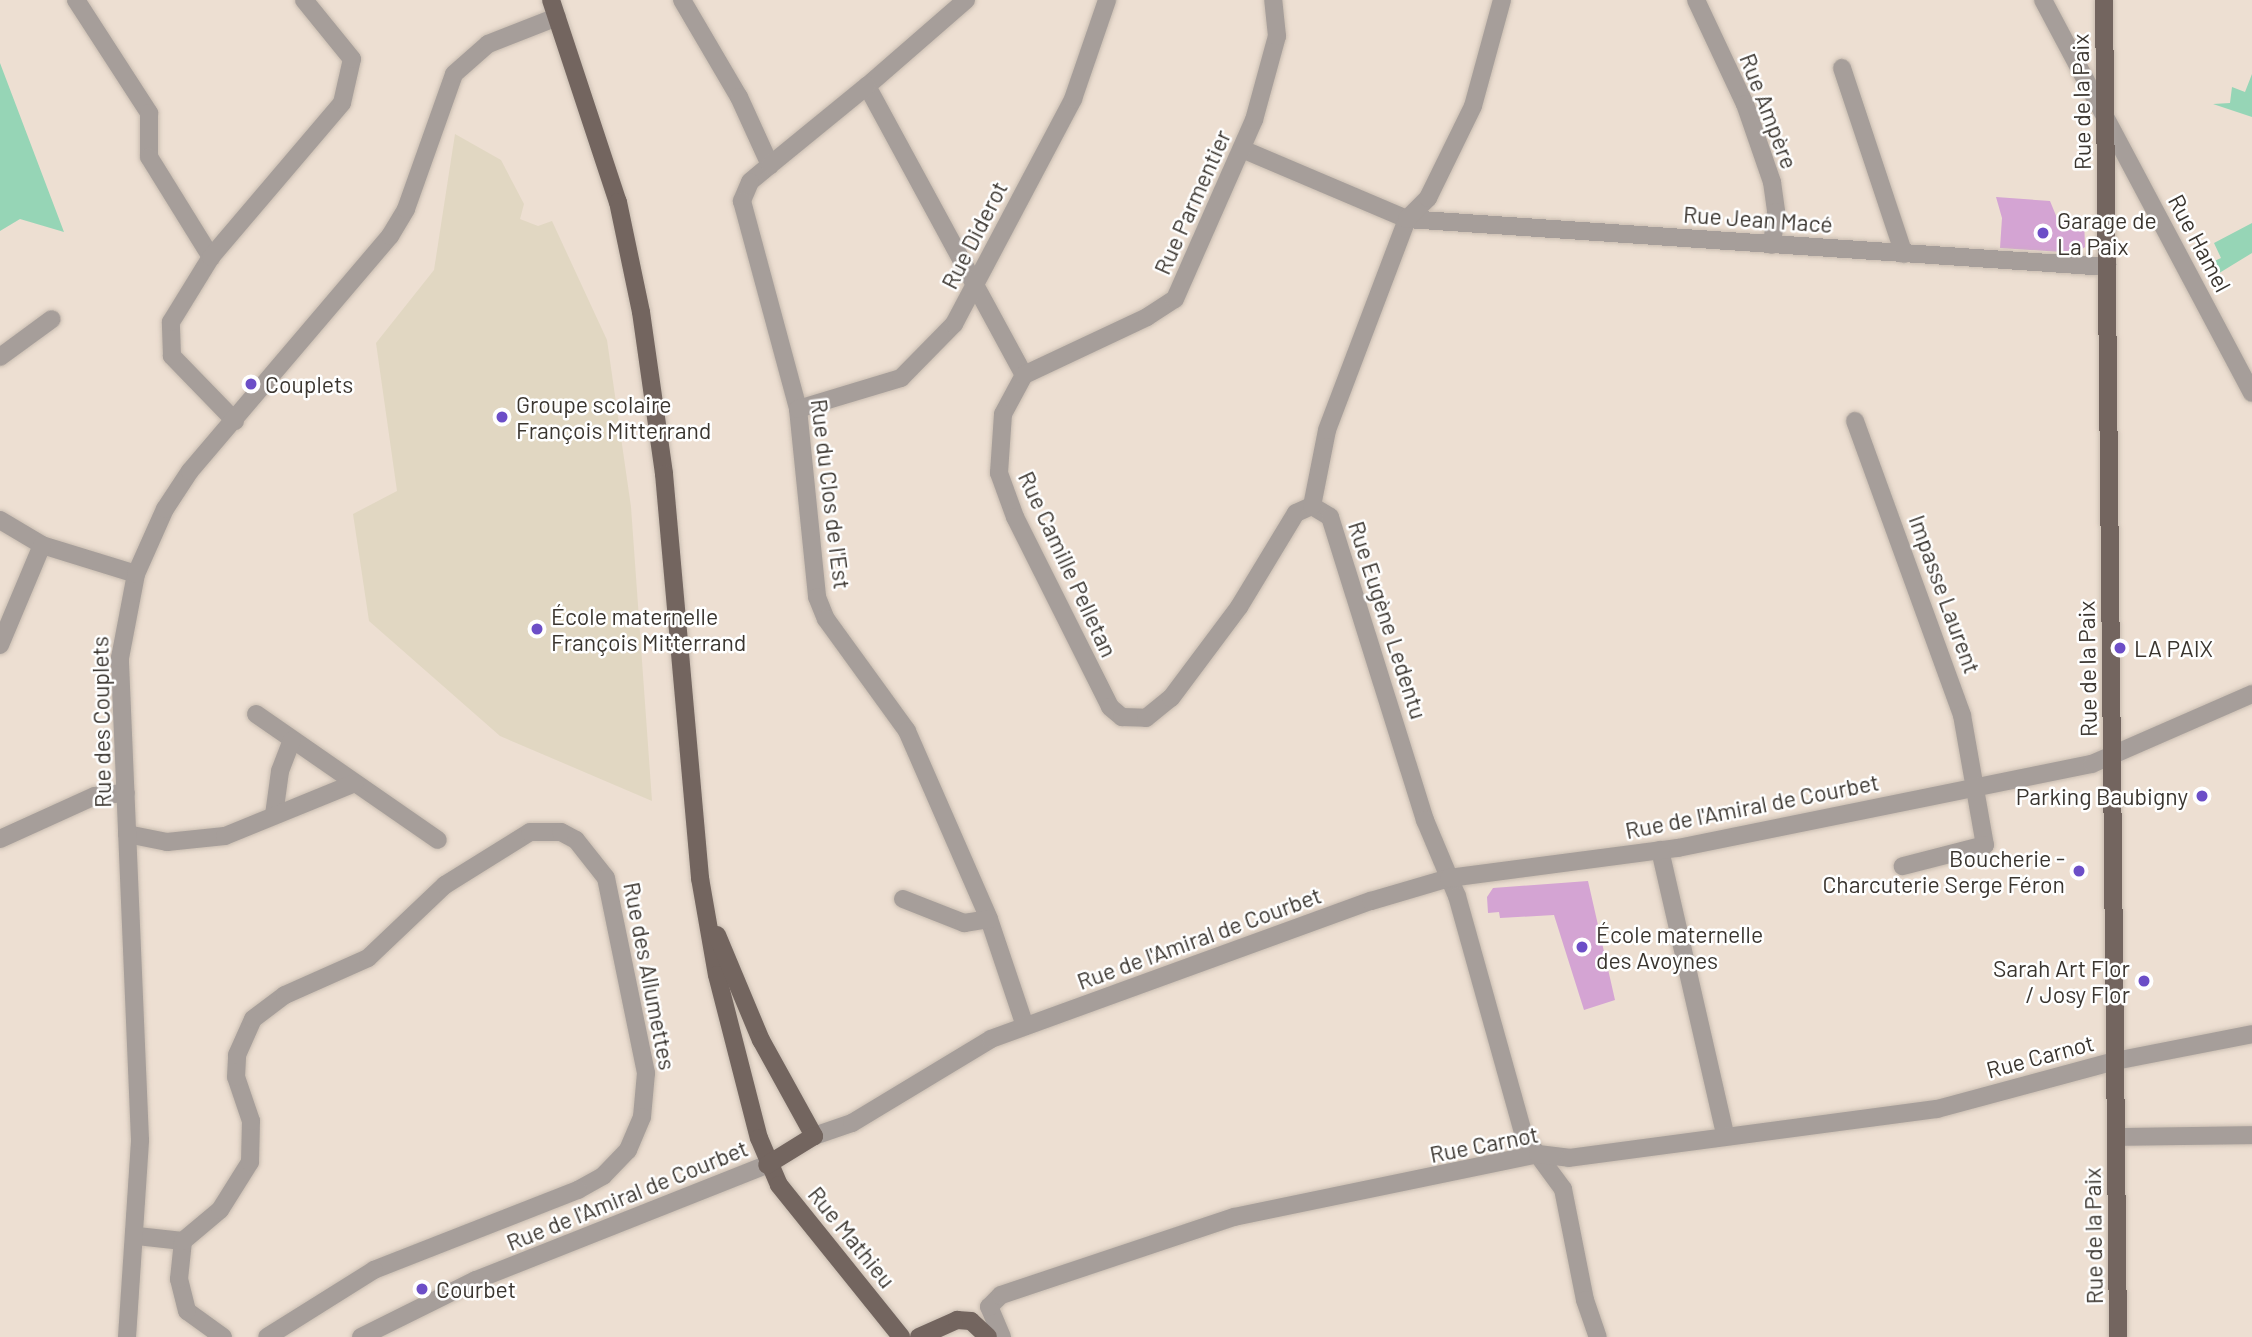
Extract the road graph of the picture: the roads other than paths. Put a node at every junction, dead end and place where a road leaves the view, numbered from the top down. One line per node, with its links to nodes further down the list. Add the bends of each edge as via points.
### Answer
1 (76, 0): 20 (street, via 149,113 149,158)
2 (304, 0): 20 (street, via 352,59 342,103)
3 (682, 0): 16 (street, via 739,97)
4 (966, 0): 13 (street)
5 (1107, 0): 22 (street, Rue Diderot, via 1073,99)
6 (1273, 0): 15 (street, Rue Parmentier, via 1277,20 1272,67)
7 (1502, 0): 17 (street, via 1473,106 1428,198)
8 (1696, 0): 18 (street, Rue Ampère, via 1745,104 1772,182 1776,212)
9 (2043, 0): 14 (street, Rue Hamel)
10 (2104, 0): 14 (main road, Rue de la Paix)
11 (554, 8): 28 (street, Rue des Couplets, via 488,44 454,75 410,199 390,236); 50 (main road, via 618,202 641,312 664,474 692,816)
12 (1842, 68): 19 (street)
13 (867, 86): 16 (street); 22 (street)
14 (2105, 115): 21 (main road, Rue de la Paix); 26 (street, Rue Hamel)
15 (1242, 149): 17 (street, Rue Jean Macé); 25 (street, Rue Parmentier, via 1175,299)
16 (769, 165): 27 (street, Rue du Clos de l'Est, via 750,182 742,201)
17 (1406, 219): 18 (street, Rue Jean Macé); 30 (street, via 1327,430)
18 (1772, 244): 19 (street, Rue Jean Macé)
19 (1904, 254): 21 (street, Rue Jean Macé)
20 (211, 257): 28 (street, via 171,322 172,356)
21 (2107, 267): 38 (main road, Rue de la Paix)
22 (975, 288): 25 (street); 27 (street, Rue Diderot, via 954,324 915,369 884,384)
23 (52, 319): 24 (street)
24 (0, 357)
25 (1024, 375): 30 (street, Rue Camille Pelletan, via 1003,414 999,473 1101,694 1122,717 1146,718 1171,698 1239,607 1296,513)
26 (2252, 393)
27 (798, 409): 51 (street, Rue du Clos de l'Est, via 817,597 826,619 907,731)
28 (235, 421): 33 (street, Rue des Couplets, via 164,509)
29 (1856, 421): 40 (street, Impasse Laurent, via 1962,715)
30 (1312, 506): 48 (street, Rue Eugène Ledentu, via 1330,517 1425,820)
31 (0, 520): 32 (street)
32 (42, 545): 33 (street); 34 (street)
33 (136, 574): 41 (street, Rue des Couplets, via 120,658)
34 (0, 645)
35 (2252, 694): 38 (street, Rue de l'Amiral de Courbet, via 2139,741)
36 (256, 714): 37 (street)
37 (292, 740): 39 (street); 42 (street, via 279,771)
38 (2112, 758): 40 (street, Rue de l'Amiral de Courbet); 54 (main road, Rue de la Paix)
39 (355, 783): 42 (street); 45 (street)
40 (1975, 787): 46 (street, Rue de l'Amiral de Courbet); 47 (street, Impasse Laurent, via 1985,845)
41 (126, 793): 43 (street, Rue des Couplets); 44 (street, via 95,796)
42 (274, 815): 43 (street, via 225,836 167,842)
43 (127, 834): 61 (street, Rue des Couplets, via 138,1039)
44 (0, 839)
45 (438, 840)
46 (1660, 850): 48 (street, Rue de l'Amiral de Courbet); 55 (street)
47 (1903, 866)
48 (1448, 878): 52 (street, Rue de l'Amiral de Courbet); 59 (street, Rue Eugène Ledentu, via 1524,1136)
49 (903, 899): 51 (street, via 964,923)
50 (708, 917): 57 (main road, via 761,1040); 60 (main road, via 717,975)
51 (989, 919): 52 (street, Rue du Clos de l'Est)
52 (1026, 1026): 57 (street, Rue de l'Amiral de Courbet, via 959,1056 852,1123)
53 (2252, 1034): 54 (street, Rue Carnot)
54 (2115, 1061): 55 (street, Rue Carnot, via 1937,1109); 58 (main road, Rue de la Paix)
55 (1725, 1133): 59 (street, Rue Carnot, via 1569,1158)
56 (2252, 1135): 58 (street)
57 (814, 1136): 60 (main road, Rue de l'Amiral de Courbet)
58 (2116, 1137): 72 (main road, Rue de la Paix)
59 (1538, 1154): 70 (street, Rue Carnot, via 1234,1217 1112,1256 1002,1295 989,1307); 71 (street, Rue Eugène Ledentu, via 1563,1189 1582,1290)
60 (767, 1165): 66 (street, Rue de l'Amiral de Courbet, via 476,1280); 67 (main road, Rue Mathieu)
61 (137, 1236): 62 (street); 63 (street, Rue des Couplets)
62 (183, 1241): 64 (street, via 179,1279 187,1311); 65 (street, Rue des Allumettes, via 233,1192 250,1161 254,1138 236,1077 237,1055 253,1019 266,1006 368,958 446,886 530,832 561,832 591,854 606,878 646,1073 642,1117 628,1150 603,1176 578,1190 374,1270)
63 (127, 1337)
64 (223, 1337)
65 (267, 1337)
66 (361, 1337)
67 (901, 1337)
68 (919, 1337): 69 (main road, via 957,1320 971,1321)
69 (988, 1337)
70 (1002, 1337)
71 (1598, 1337)
72 (2118, 1337)

